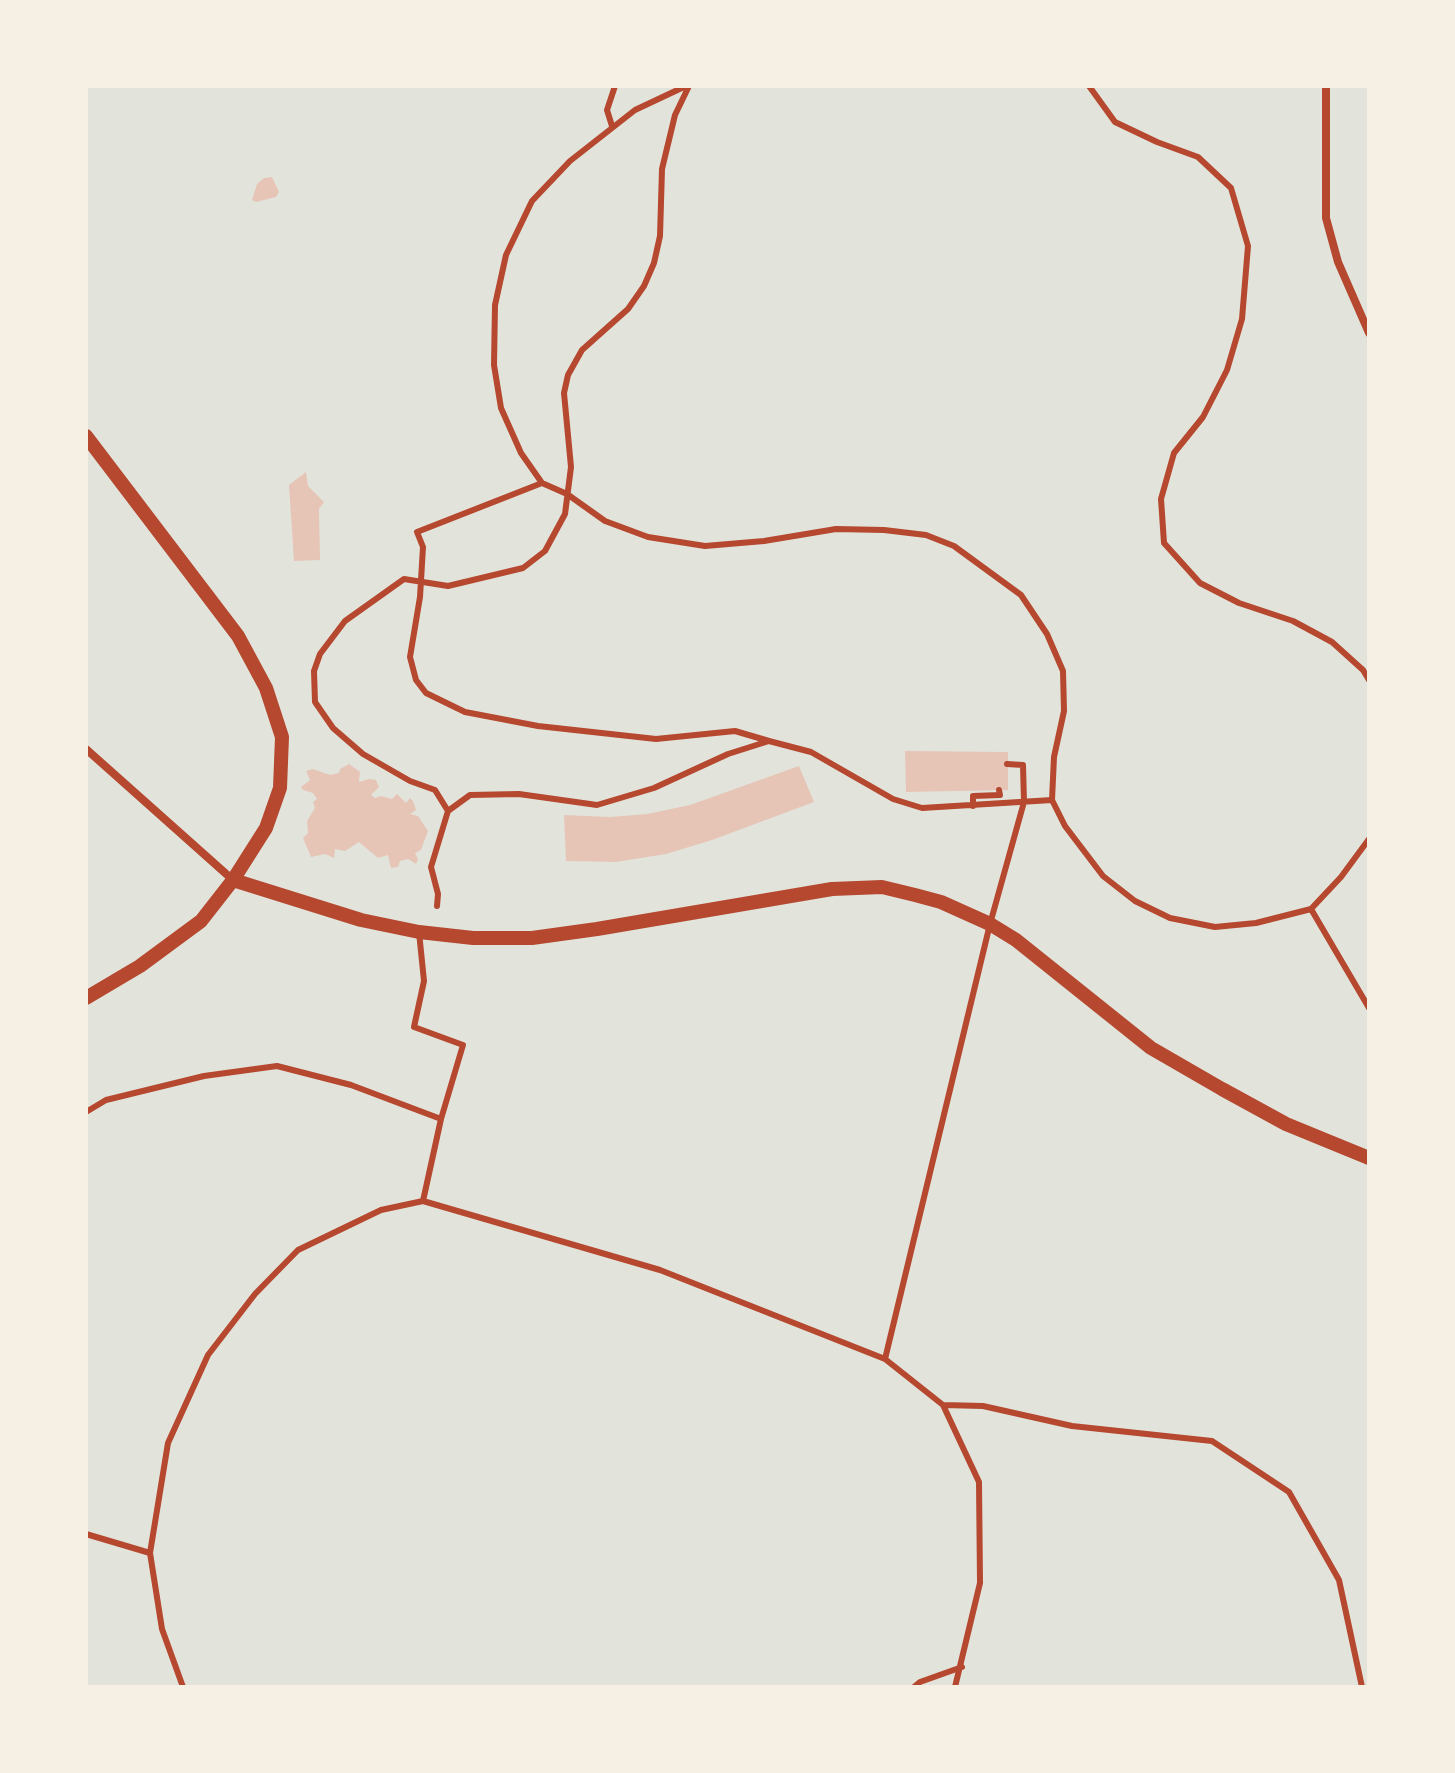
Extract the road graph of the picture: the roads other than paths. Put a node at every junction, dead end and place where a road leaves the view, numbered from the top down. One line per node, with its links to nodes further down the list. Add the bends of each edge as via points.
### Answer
1 (615, 86): 5 (lane, via 607,110)
2 (688, 86): 5 (lane); 9 (lane, via 662,169 654,263 628,309 582,350 568,375)
3 (1089, 86): 11 (lane, via 1115,122 1198,157 1231,188 1248,246 1242,319 1227,370 1203,417 1174,453 1161,499 1164,543 1200,583 1332,642)
4 (1326, 86): 6 (street, via 1326,218 1338,262)
5 (612, 126): 8 (lane, via 532,201 506,255 495,305 494,365 501,408 521,453)
6 (1369, 333)
7 (86, 436): 21 (street, via 238,636 266,688 282,737 280,788 266,828)
8 (542, 483): 9 (lane); 10 (lane, via 417,532 423,547)
9 (567, 494): 10 (lane, via 565,514 545,551 523,568 448,586); 16 (lane, via 605,521 648,537 705,546 836,529 926,535 954,546 1021,595 1063,671 1064,711)
10 (421, 583): 12 (lane, via 410,657 416,680 426,693 465,712 656,739 735,731); 19 (lane, via 404,579 345,621 320,654 314,671 315,702 333,728 363,754 435,790)
11 (1369, 680)
12 (769, 741): 18 (lane, via 811,752 893,799 922,808); 19 (lane, via 597,805 519,794 470,795)
13 (86, 749): 21 (street)
14 (1007, 764): 17 (lane, via 1023,765)
15 (999, 790): 18 (lane, via 1000,795 973,796)
16 (1052, 800): 17 (lane); 23 (lane, via 1103,876 1135,901 1170,918 1215,927)
17 (1024, 802): 18 (lane); 24 (lane)
18 (973, 806)
19 (448, 811): 22 (lane, via 431,867)
20 (1369, 839): 23 (lane)
21 (233, 880): 25 (street, via 361,920); 26 (street, via 201,921)
22 (437, 906)
23 (1311, 909): 27 (lane)
24 (990, 924): 25 (street, via 941,902 882,887 832,889 532,938); 30 (street, via 1151,1048 1286,1124); 32 (lane)
25 (419, 932): 29 (lane, via 424,981 414,1027 463,1045)
26 (86, 998)
27 (1369, 1008)
28 (86, 1112): 29 (lane, via 106,1100 204,1076 277,1066 351,1085)
29 (441, 1119): 31 (lane)
30 (1369, 1158)
31 (423, 1201): 32 (lane, via 660,1270); 35 (lane, via 381,1210 298,1250 255,1294 208,1355 168,1443)
32 (885, 1359): 33 (lane)
33 (943, 1405): 36 (lane, via 979,1482 980,1583); 40 (lane, via 983,1406 1072,1426 1212,1441 1289,1492 1339,1580)
34 (86, 1534): 35 (lane)
35 (150, 1553): 37 (lane, via 162,1629)
36 (962, 1667): 38 (lane); 39 (lane)
37 (183, 1687)
38 (914, 1687)
39 (955, 1687)
40 (1362, 1687)

